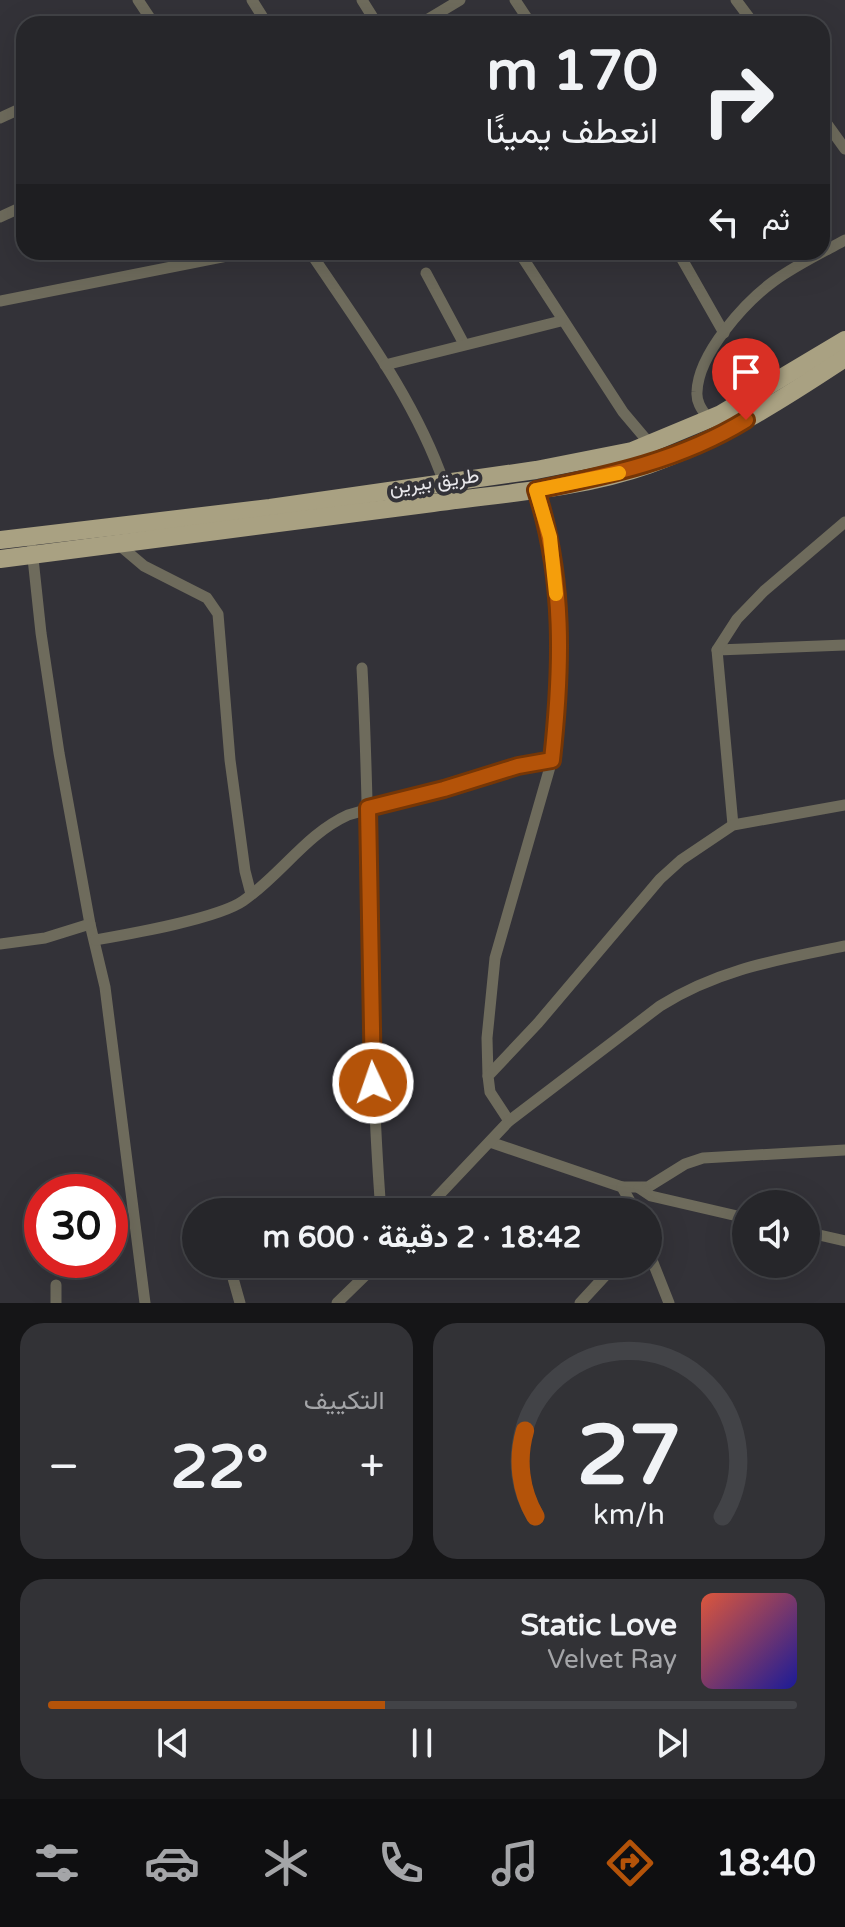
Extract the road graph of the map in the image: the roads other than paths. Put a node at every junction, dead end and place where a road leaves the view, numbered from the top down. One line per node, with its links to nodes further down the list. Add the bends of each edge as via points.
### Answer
1 (460, 0): 2 (street)
2 (433, 16)
3 (830, 128): 4 (street)
4 (845, 149)
5 (207, 260): 11 (street)
6 (315, 260): 17 (street)
7 (524, 260): 12 (street)
8 (683, 260): 13 (street)
9 (811, 260): 13 (street, via 771,283)
10 (426, 273): 15 (street)
11 (0, 301)
12 (561, 321): 15 (street); 19 (street)
13 (724, 333): 18 (street, via 697,391)
14 (845, 340): 18 (main road, طريق بيرين)
15 (464, 344): 17 (street)
16 (845, 358): 21 (main road, طريق بيرين, via 691,448 616,474)
17 (385, 365): 20 (street, via 432,447)
18 (709, 420): 19 (main road, طريق بيرين)
19 (650, 444): 20 (main road, طريق بيرين, via 573,464)
20 (444, 483): 22 (main road, طريق بيرين)
21 (536, 490): 22 (main road, طريق بيرين); 31 (street, via 550,537 560,636)
22 (337, 508): 25 (main road, طريق بيرين); 26 (main road, طريق بيرين)
23 (845, 522): 29 (street, via 746,609)
24 (0, 540): 26 (main road, طريق بيرين)
25 (118, 544): 26 (main road, طريق بيرين); 35 (street, via 144,566 207,598 218,614 230,760)
26 (32, 546): 27 (main road, طريق بيرين); 36 (street, via 59,753)
27 (0, 559)
28 (845, 645): 29 (street)
29 (717, 650): 34 (street)
30 (362, 668): 33 (street)
31 (552, 760): 33 (street); 40 (street, via 495,958)
32 (845, 805): 34 (street)
33 (368, 808): 35 (street, via 326,827); 46 (street, via 370,1019)
34 (733, 825): 40 (street, via 660,879)
35 (251, 894): 37 (street, via 217,911)
36 (90, 924): 37 (street); 38 (street)
37 (95, 940): 58 (street)
38 (0, 944)
39 (845, 946): 41 (street, via 764,962 682,992)
40 (488, 1076): 41 (street, via 490,1092)
41 (509, 1121): 42 (street)
42 (490, 1142): 44 (street); 47 (street)
43 (845, 1150): 45 (street, via 703,1158)
44 (622, 1187): 45 (street); 48 (street)
45 (639, 1188): 49 (street, via 651,1196)
46 (380, 1198)
47 (436, 1198)
48 (628, 1198)
49 (732, 1215)
50 (820, 1235): 51 (street)
51 (845, 1241)
52 (233, 1278): 59 (street)
53 (363, 1278): 60 (street)
54 (603, 1278): 61 (street)
55 (659, 1278): 62 (street)
56 (56, 1285): 57 (street)
57 (56, 1303)
58 (145, 1303)
59 (240, 1303)
60 (337, 1303)
61 (580, 1303)
62 (669, 1303)

